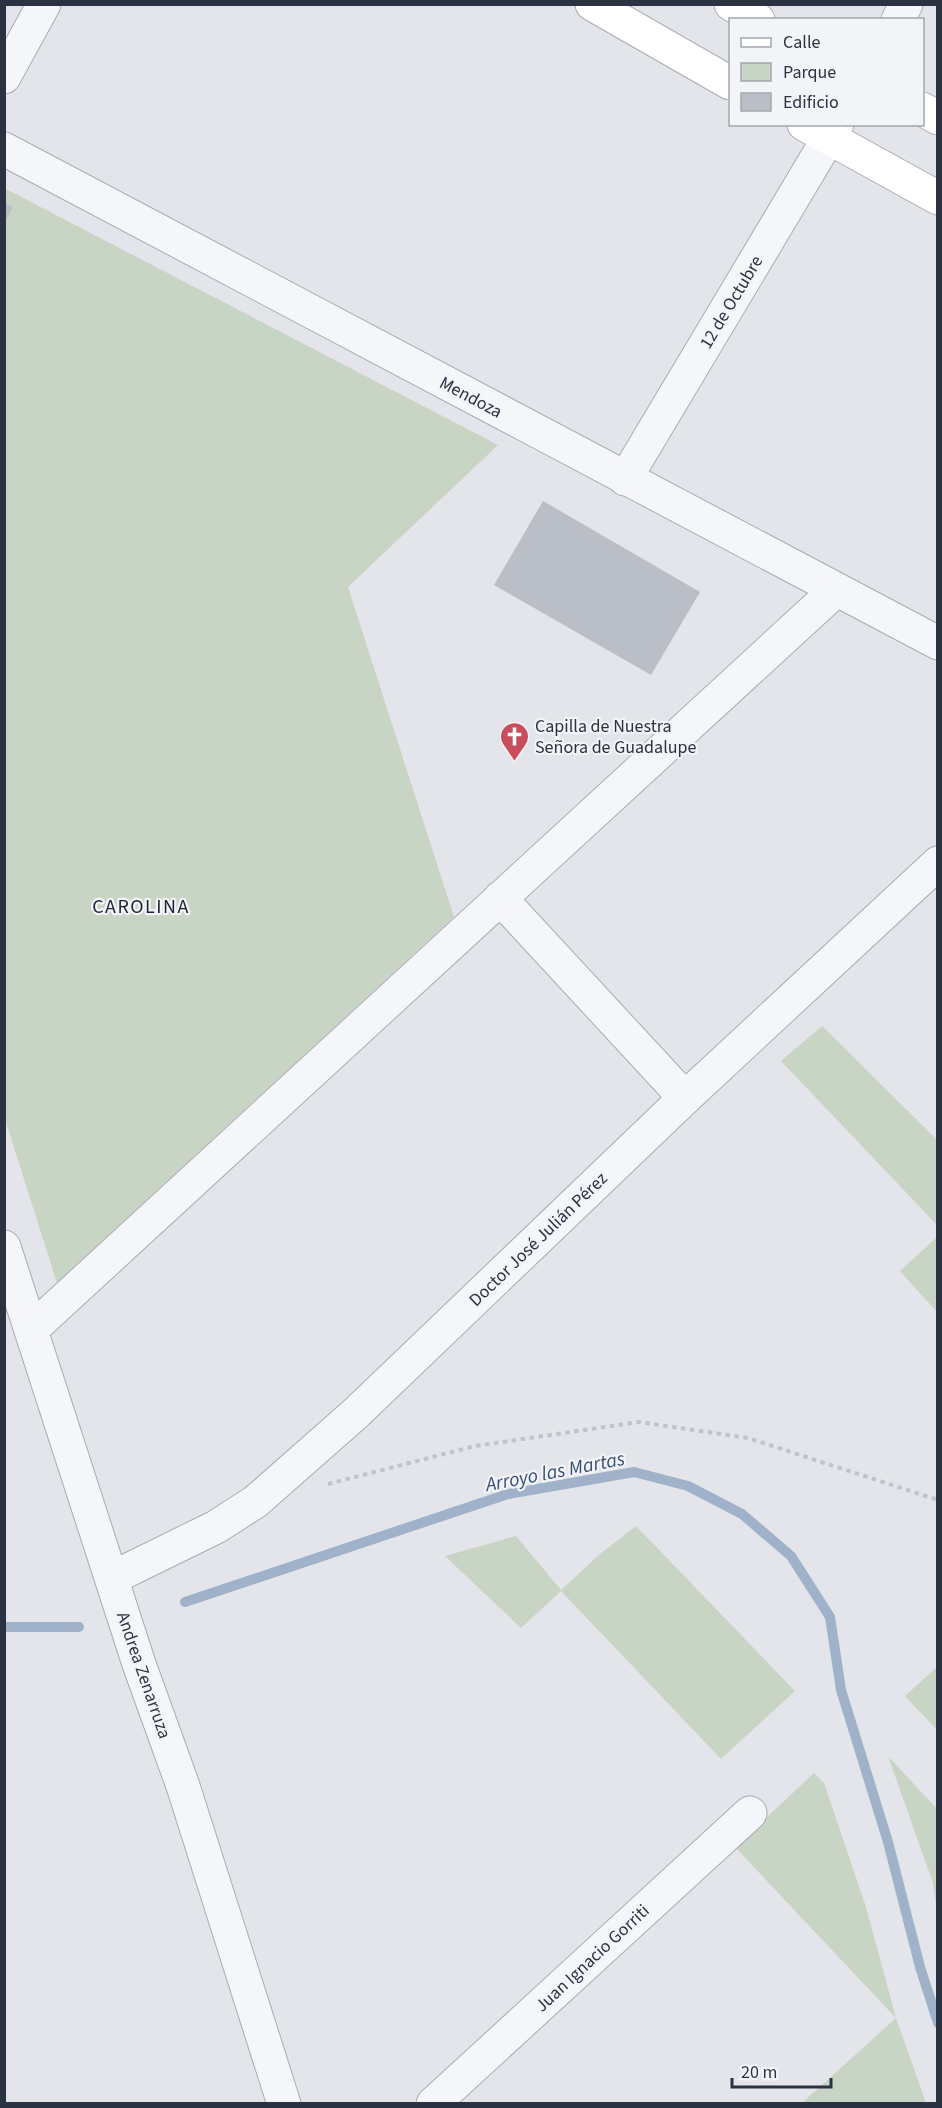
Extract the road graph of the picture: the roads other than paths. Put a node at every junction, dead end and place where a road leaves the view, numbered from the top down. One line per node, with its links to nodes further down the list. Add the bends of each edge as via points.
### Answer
1 (44, 4): 7 (street)
2 (592, 4): 8 (street)
3 (731, 4): 5 (street)
4 (906, 4): 6 (street)
5 (756, 18)
6 (899, 18)
7 (4, 77)
8 (729, 82)
9 (924, 111): 10 (street)
10 (938, 118)
11 (823, 129): 13 (street); 14 (street, 12 de Octubre)
12 (4, 149): 14 (street, Mendoza)
13 (938, 198)
14 (625, 479): 15 (street, Mendoza)
15 (836, 590): 16 (street, Mendoza); 18 (street)
16 (938, 643)
17 (938, 863): 19 (street, Doctor José Julián Pérez)
18 (500, 898): 19 (street); 21 (street)
19 (685, 1098): 22 (street, Doctor José Julián Pérez, via 356,1414 255,1502 216,1527)
20 (4, 1247): 21 (street, Andrea Zenarruza)
21 (31, 1330): 22 (street, Andrea Zenarruza)
22 (112, 1578): 24 (street, Andrea Zenarruza)
23 (750, 1813): 25 (street, Juan Ignacio Gorriti)
24 (284, 2103)
25 (433, 2103)

